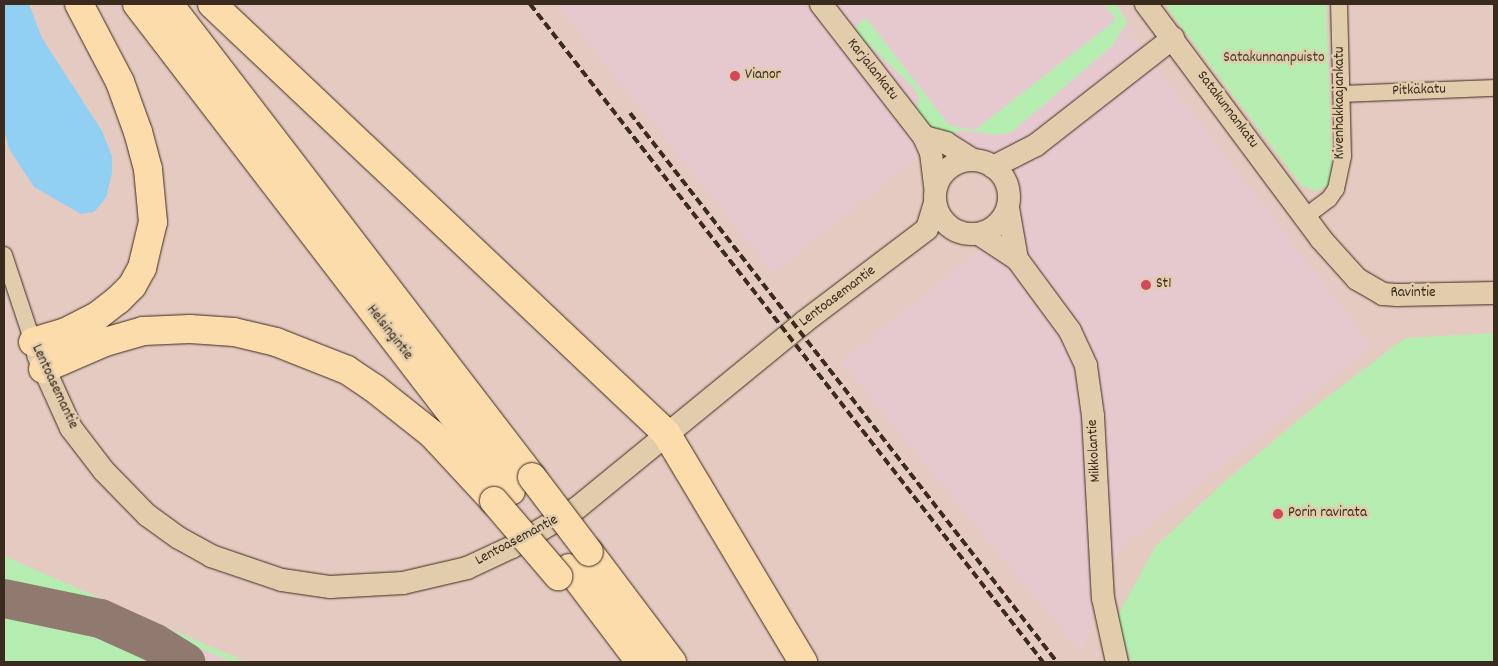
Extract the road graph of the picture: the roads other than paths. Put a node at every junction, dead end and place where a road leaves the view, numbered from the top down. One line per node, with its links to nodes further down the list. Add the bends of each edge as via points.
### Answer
1 (79, 4): 21 (highway, via 120,82 138,132 148,170 153,222 142,268 132,286 96,317 66,332)
2 (137, 4): 24 (highway, Helsingintie)
3 (169, 4): 24 (highway, Helsingintie)
4 (212, 4): 23 (highway)
5 (821, 4): 11 (main road, Karjalankatu)
6 (1146, 4): 8 (main road, Satakunnankatu)
7 (1339, 4): 10 (street, Kivenhakkaajankatu)
8 (1173, 38): 12 (main road, via 1036,145); 15 (main road, Satakunnankatu)
9 (1494, 88): 10 (street, Pitkäkatu)
10 (1343, 94): 15 (street, Kivenhakkaajankatu, via 1344,156 1336,189 1329,199)
11 (924, 137): 12 (main road, via 946,144); 13 (main road, Karjalankatu, via 931,153)
12 (991, 170): 13 (main road, via 950,166); 14 (main road)
13 (935, 195): 16 (main road); 17 (main road, via 943,221)
14 (1008, 208): 17 (main road, via 992,229); 19 (main road)
15 (1305, 217): 20 (main road, Ravintie, via 1346,269 1379,292 1397,295)
16 (927, 229): 17 (main road); 23 (main road, Lentoasemantie)
17 (969, 234): 19 (main road)
18 (4, 255): 21 (street, Lentoasemantie)
19 (1017, 259): 30 (main road, Mikkolantie, via 1070,331 1086,366 1093,416 1103,598)
20 (1494, 293)
21 (33, 342): 22 (main road, Lentoasemantie)
22 (43, 369): 23 (main road, Lentoasemantie, via 71,428 104,471 147,515 179,538 245,569 282,580 330,587 369,587 467,568 512,547 577,508); 24 (highway, via 105,342 143,331 190,329 234,332 276,342 347,370)
23 (666, 433): 29 (highway)
24 (512, 490): 25 (highway, Helsingintie, bridge); 25 (highway, bridge)
25 (572, 566): 26 (highway); 27 (highway, Helsingintie); 28 (highway, Helsingintie)
26 (629, 662)
27 (640, 662)
28 (672, 662)
29 (803, 662)
30 (1116, 662)

